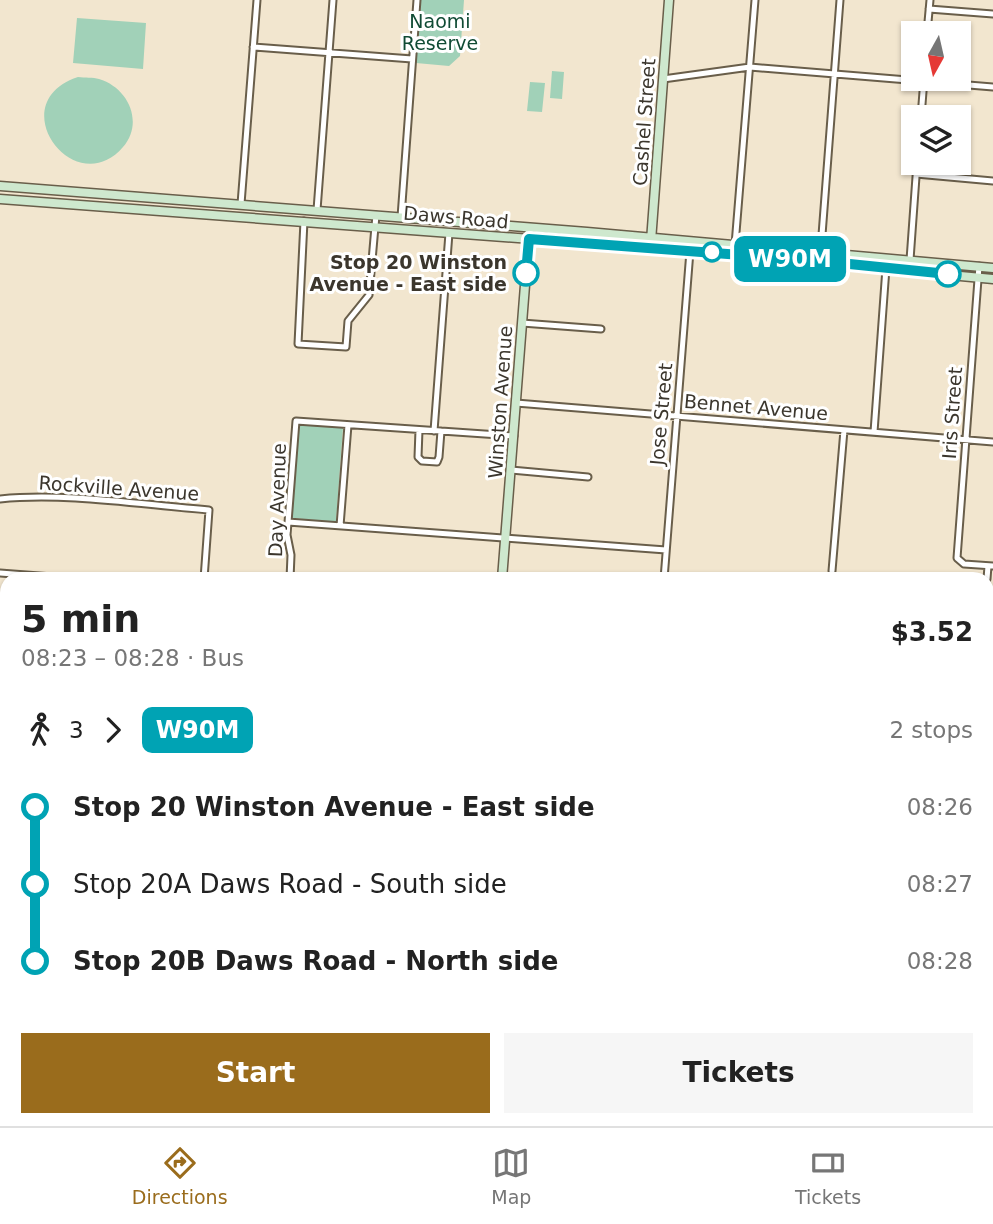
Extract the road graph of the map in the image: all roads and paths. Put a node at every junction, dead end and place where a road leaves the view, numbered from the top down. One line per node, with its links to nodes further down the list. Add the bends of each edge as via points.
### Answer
1 (257, 0): 11 (street)
2 (333, 0): 12 (street)
3 (417, 0): 13 (street)
4 (670, 0): 17 (main road, Cashel Street)
5 (755, 0): 14 (street)
6 (840, 0): 15 (street)
7 (930, 0): 8 (street)
8 (929, 9): 9 (street); 10 (street)
9 (993, 14)
10 (928, 21)
11 (253, 47): 12 (street); 29 (street)
12 (329, 53): 13 (street); 32 (street)
13 (412, 60): 36 (street)
14 (750, 67): 15 (street); 17 (street); 43 (street)
15 (835, 73): 16 (street); 46 (street)
16 (901, 78)
17 (663, 79): 41 (main road, Cashel Street)
18 (971, 85): 19 (street)
19 (993, 87)
20 (916, 175): 47 (street)
21 (927, 175): 22 (street)
22 (993, 181)
23 (0, 186): 24 (main road, Daws Road)
24 (40, 189): 25 (main road, Daws Road); 28 (main road, via 79,196)
25 (95, 194): 26 (main road, Daws Road); 28 (main road)
26 (136, 197): 29 (main road, Daws Road); 30 (main road); 31 (main road)
27 (0, 199): 28 (main road, Daws Road)
28 (81, 203): 30 (main road, Daws Road)
29 (241, 204): 32 (main road, Daws Road); 33 (main road); 35 (main road)
30 (130, 207): 31 (main road, Daws Road)
31 (141, 208): 33 (main road, Daws Road)
32 (317, 210): 34 (main road, Daws Road)
33 (226, 215): 35 (main road, Daws Road)
34 (376, 215): 36 (main road, Daws Road); 38 (street)
35 (258, 217): 37 (main road, Daws Road)
36 (401, 217): 39 (main road, Daws Road)
37 (304, 221): 38 (main road, Daws Road); 38 (street, via 298,344 346,347 348,321 369,295)
38 (375, 226): 40 (main road, Daws Road)
39 (530, 227): 41 (main road, Daws Road); 42 (main road, Winston Avenue)
40 (449, 233): 42 (main road, Daws Road); 60 (street)
41 (651, 237): 43 (main road, Daws Road); 44 (main road, Cashel Street)
42 (529, 239): 44 (main road, Daws Road); 53 (main road, Winston Avenue)
43 (735, 244): 46 (main road, Daws Road)
44 (650, 247): 45 (main road, Daws Road)
45 (690, 251): 46 (main road, Daws Road); 56 (street, Jose Street)
46 (820, 257): 47 (main road, Daws Road); 49 (main road, Daws Road)
47 (910, 260): 48 (main road, Daws Road)
48 (979, 266): 50 (main road, Daws Road); 51 (street, Iris Street)
49 (886, 268): 51 (main road, Daws Road); 61 (street)
50 (993, 268)
51 (978, 278): 52 (main road, Daws Road); 63 (street, Iris Street)
52 (993, 279)
53 (522, 323): 54 (street); 55 (main road, Winston Avenue)
54 (601, 330)
55 (516, 403): 56 (street, Bennet Avenue); 62 (main road, Winston Avenue)
56 (677, 416): 58 (street, Bennet Avenue); 71 (street, Jose Street)
57 (348, 425): 59 (street, Day Avenue); 68 (street, Day Avenue, via 296,421); 69 (street)
58 (844, 429): 61 (street, Bennet Avenue); 73 (street)
59 (419, 430): 60 (street, Day Avenue); 60 (street, via 418,457 429,462 437,462 439,457)
60 (438, 431): 62 (street, Day Avenue)
61 (874, 432): 63 (street, Bennet Avenue)
62 (514, 436): 65 (main road, Winston Avenue)
63 (966, 440): 64 (street, Bennet Avenue); 72 (street, Iris Street, via 957,555 959,562)
64 (993, 442)
65 (511, 470): 66 (street); 70 (main road, Winston Avenue)
66 (588, 477)
67 (0, 499): 74 (street, Rockville Avenue, via 51,497 209,510)
68 (288, 522): 69 (street); 75 (street, Day Avenue)
69 (340, 526): 70 (street)
70 (506, 537): 71 (street); 76 (main road, Winston Avenue)
71 (666, 550): 77 (street, Jose Street)
72 (990, 566)
73 (832, 571)
74 (205, 572)
75 (290, 572)
76 (503, 572)
77 (664, 572)

